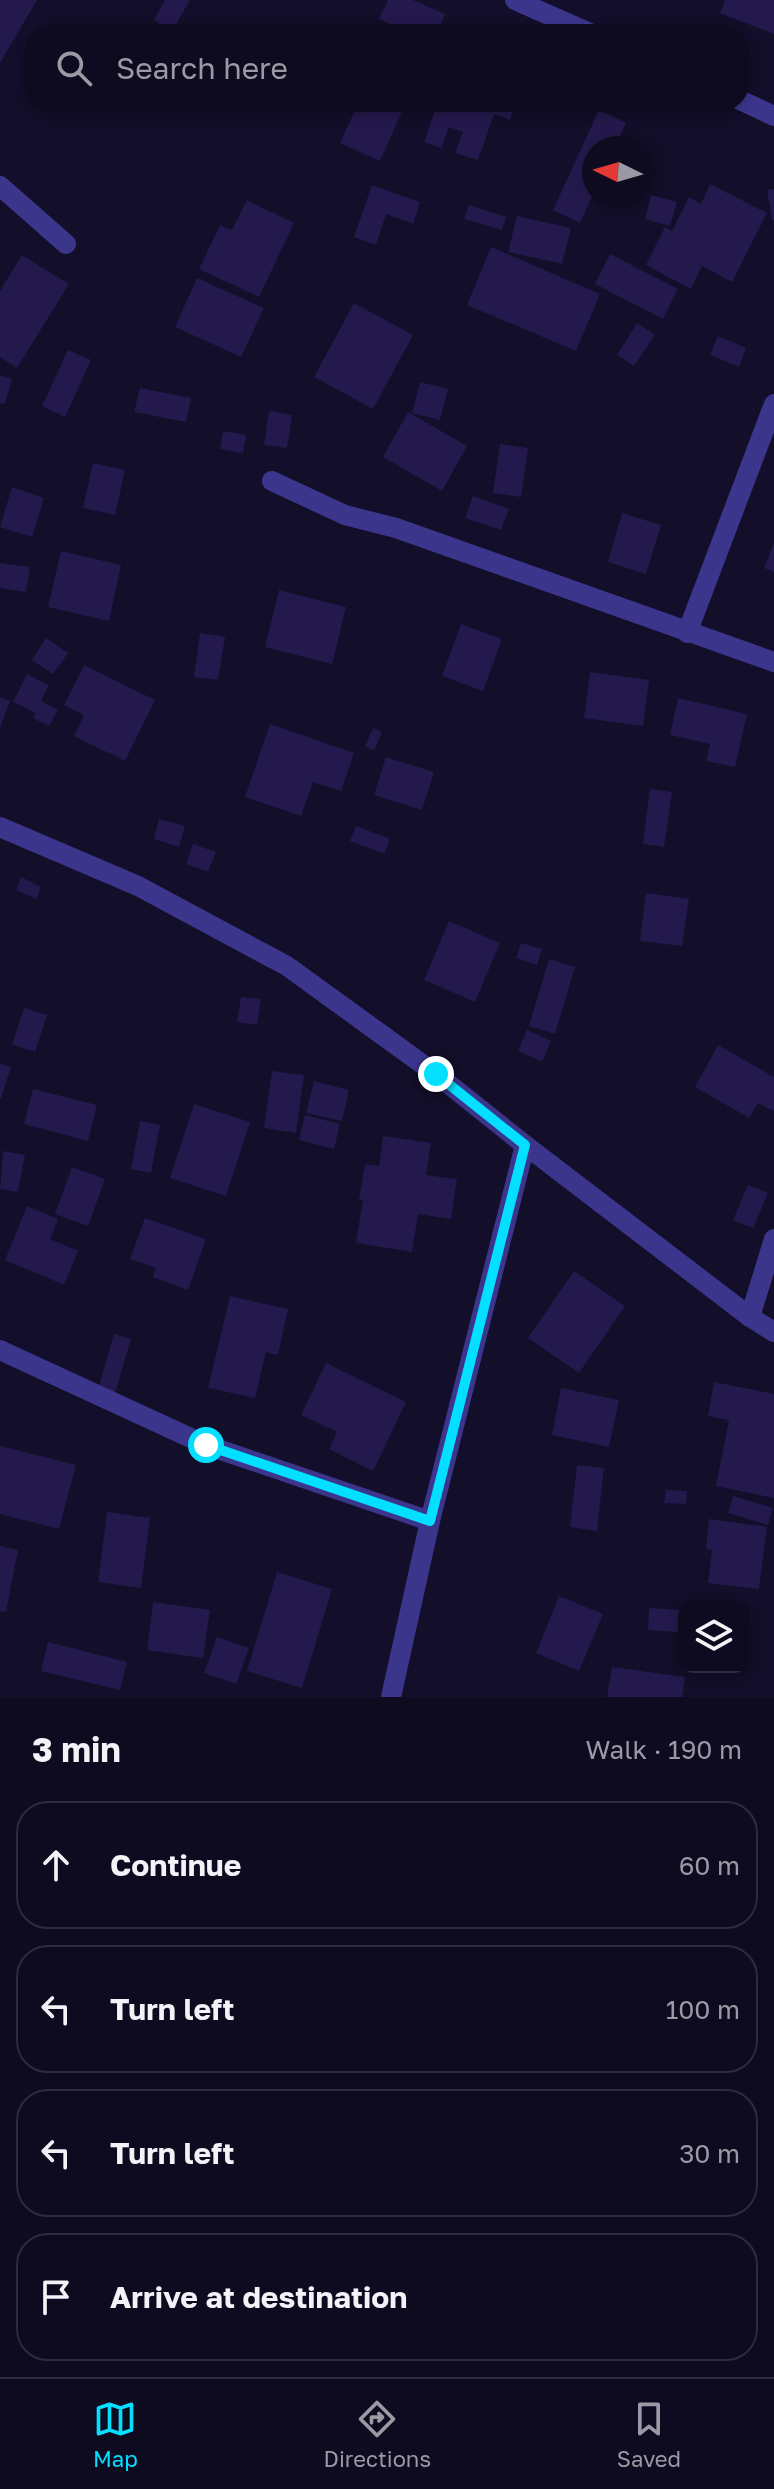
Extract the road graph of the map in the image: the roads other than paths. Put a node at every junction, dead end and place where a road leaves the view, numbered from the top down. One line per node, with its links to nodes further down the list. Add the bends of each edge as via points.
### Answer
1 (515, 0): 2 (street)
2 (569, 24)
3 (750, 105): 4 (street)
4 (774, 116)
5 (0, 186): 6 (street)
6 (66, 244)
7 (774, 404): 9 (street)
8 (272, 481): 9 (street, via 345,515 396,528)
9 (687, 633): 10 (street)
10 (774, 662)
11 (0, 827): 12 (street, via 138,886 287,966)
12 (525, 1145): 14 (street); 17 (street)
13 (774, 1239): 14 (street)
14 (750, 1317): 15 (street)
15 (774, 1332)
16 (0, 1350): 17 (street, via 206,1445)
17 (430, 1521): 18 (street)
18 (391, 1697)

